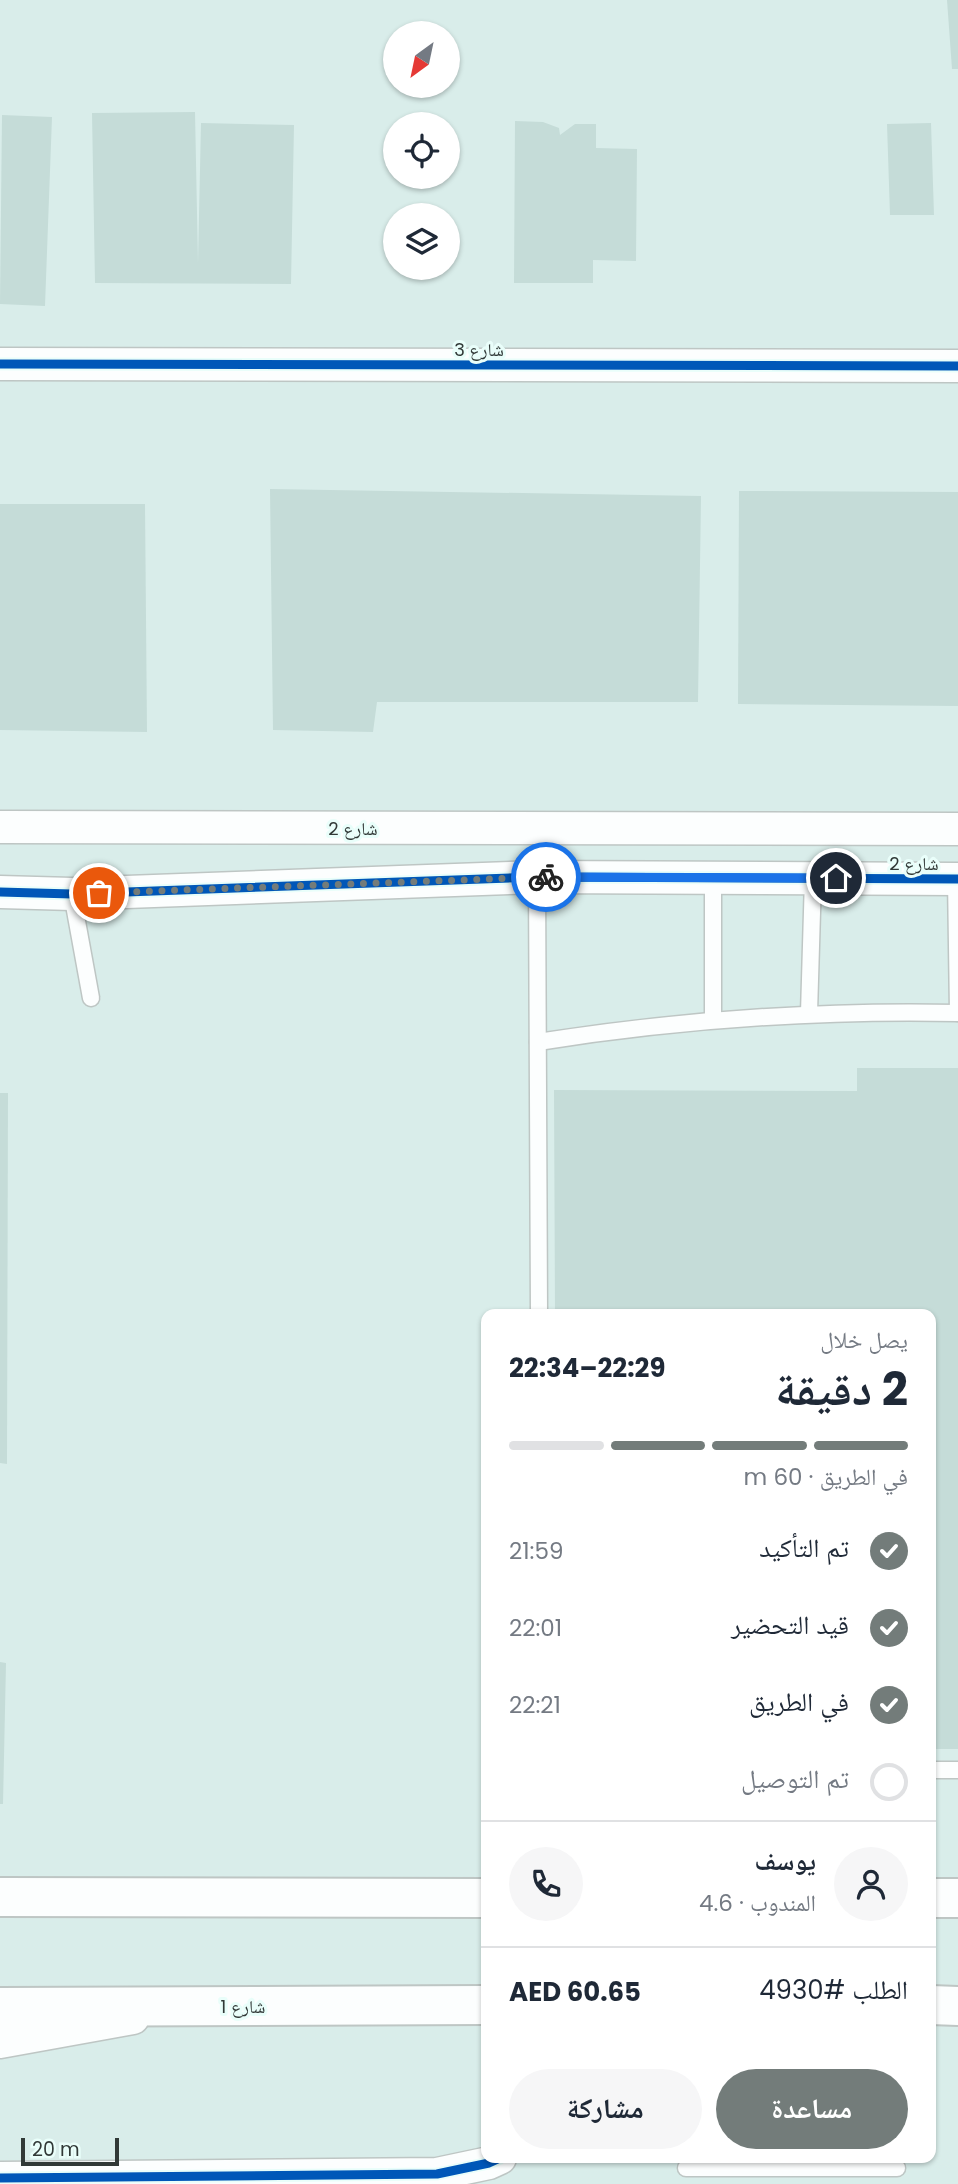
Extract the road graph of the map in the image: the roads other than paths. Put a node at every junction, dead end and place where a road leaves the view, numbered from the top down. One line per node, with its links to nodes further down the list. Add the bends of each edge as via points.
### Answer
1 (0, 364): 2 (street, شارع 3)
2 (958, 366)
3 (0, 827): 4 (street, شارع 2)
4 (958, 829)
5 (537, 877): 6 (street, شارع 2); 10 (street, شارع 2); 16 (lane)
6 (713, 878): 7 (street, شارع 2); 15 (lane)
7 (813, 878): 8 (street, شارع 2); 13 (lane)
8 (957, 879): 14 (lane)
9 (0, 892): 10 (street, شارع 2)
10 (72, 894): 11 (street, شارع 2); 12 (lane)
11 (0, 905)
12 (91, 998)
13 (809, 1013): 14 (lane); 15 (lane)
14 (958, 1013)
15 (713, 1019): 16 (lane)
16 (538, 1042): 17 (lane)
17 (539, 1309)
18 (936, 1770): 19 (lane)
19 (958, 1770)
20 (0, 1898): 21 (street)
21 (481, 1898)
22 (936, 1898): 23 (street)
23 (958, 1898)
24 (481, 2005): 25 (street, شارع 1)
25 (195, 2006): 28 (street, شارع 1); 29 (street)
26 (936, 2006): 27 (street)
27 (958, 2006)
28 (0, 2007)
29 (0, 2042)
30 (493, 2168): 33 (street, via 437,2174)
31 (686, 2168): 32 (lane)
32 (896, 2170)
33 (0, 2178)

